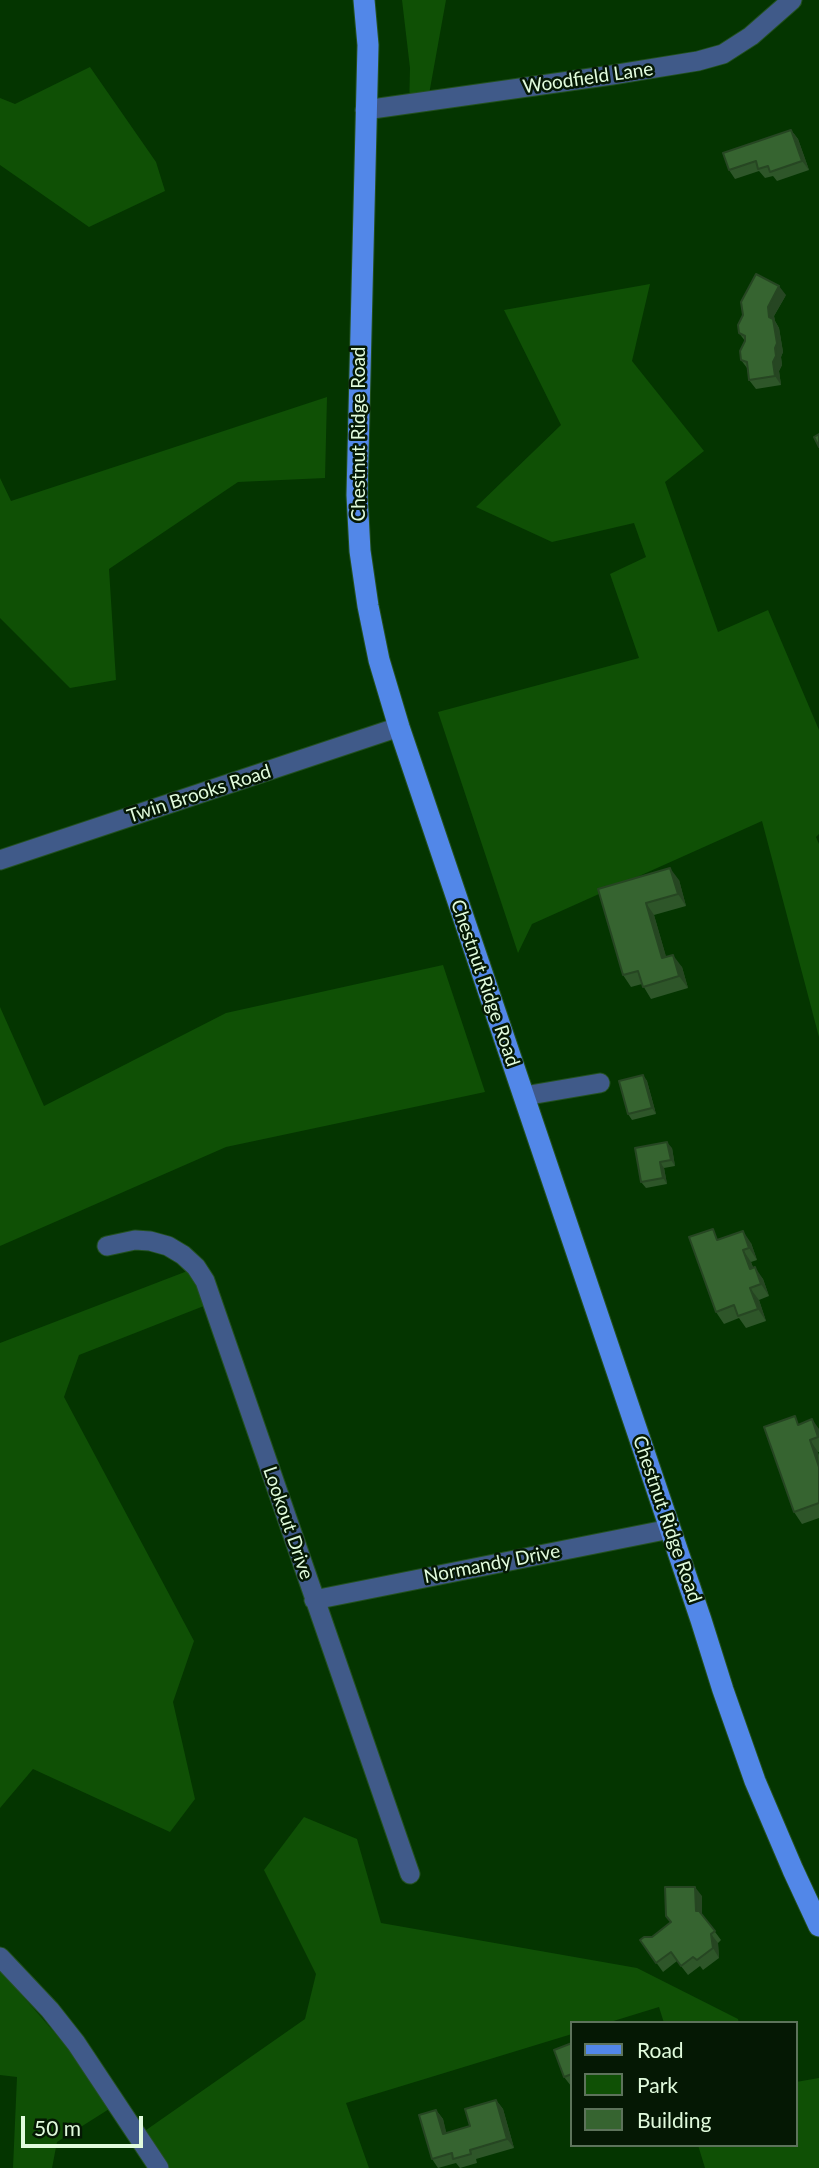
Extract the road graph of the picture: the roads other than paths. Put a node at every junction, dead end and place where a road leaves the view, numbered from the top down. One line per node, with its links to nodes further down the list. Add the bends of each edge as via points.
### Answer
1 (364, 0): 3 (main road, Chestnut Ridge Road, via 368,45)
2 (792, 0): 3 (street, Woodfield Lane, via 751,36 723,54 698,61)
3 (365, 110): 4 (main road, Chestnut Ridge Road, via 357,495 360,551 379,660)
4 (399, 727): 5 (street, Twin Brooks Road); 7 (main road, Chestnut Ridge Road)
5 (0, 860)
6 (600, 1083): 7 (street)
7 (524, 1096): 9 (main road, Chestnut Ridge Road)
8 (107, 1246): 10 (street, Lookout Drive, via 135,1240 168,1246 196,1267 205,1281)
9 (670, 1529): 10 (street, Normandy Drive); 12 (main road, Chestnut Ridge Road, via 755,1781)
10 (314, 1600): 11 (street, Lookout Drive)
11 (410, 1874)
12 (819, 1926)
13 (0, 1957): 14 (street, via 76,2043)
14 (159, 2168)

